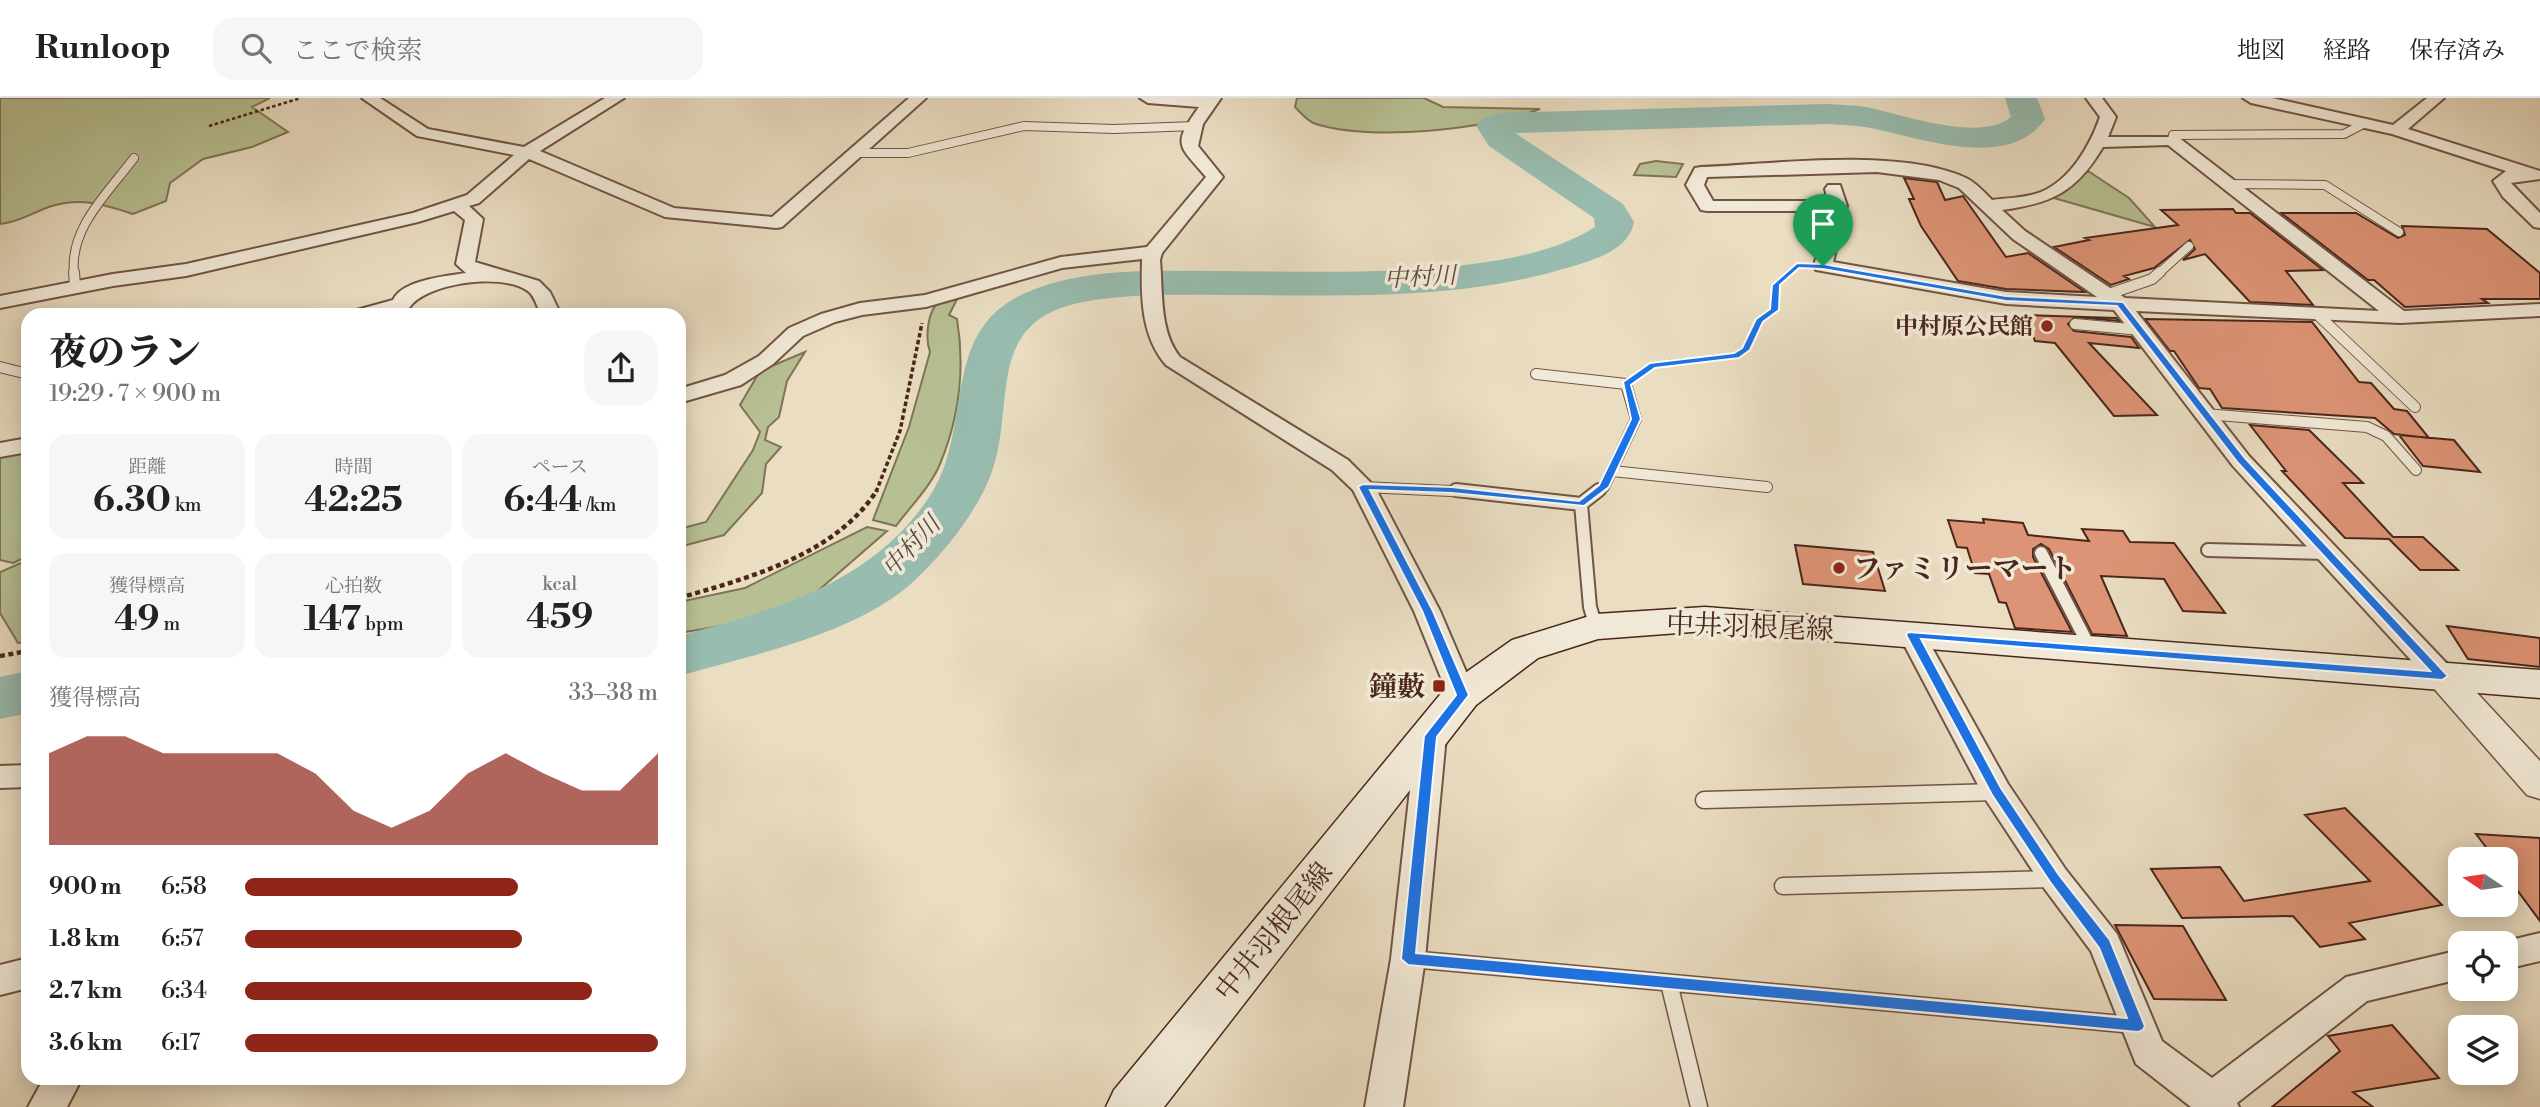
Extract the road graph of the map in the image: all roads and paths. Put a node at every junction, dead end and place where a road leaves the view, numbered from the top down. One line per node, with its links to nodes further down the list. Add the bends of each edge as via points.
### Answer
1 (301, 98): 12 (path)
2 (370, 98): 17 (street, via 423,133)
3 (616, 98): 17 (street)
4 (918, 98): 18 (street)
5 (1148, 98): 9 (street)
6 (2094, 98): 16 (street, via 2108,117)
7 (2251, 98): 10 (street)
8 (2436, 98): 14 (street)
9 (1211, 101): 13 (street)
10 (2307, 103): 11 (street)
11 (2365, 123): 14 (street); 15 (lane, via 2344,134 2173,135)
12 (209, 126)
13 (1195, 126): 18 (lane, via 1024,125 920,151); 29 (street, via 1192,153 1215,177)
14 (2396, 130): 21 (street)
15 (2172, 140): 16 (street); 22 (street)
16 (2096, 142): 25 (street, via 2067,183 2048,195)
17 (527, 152): 18 (street, via 671,213 776,223); 23 (street, via 473,199)
18 (855, 153)
19 (134, 158): 32 (lane, via 80,230 72,255)
20 (1828, 168): 24 (street); 24 (street, via 1701,172 1695,185 1707,206); 25 (street, via 1911,169 1957,179)
21 (2537, 175): 26 (street, via 2512,175 2502,181)
22 (2227, 184): 27 (lane, via 2325,185); 40 (street)
23 (456, 204): 31 (street, via 474,219 465,264); 32 (street, via 349,235)
24 (1838, 206): 30 (street)
25 (1990, 206): 33 (street, via 2018,235)
26 (2540, 222)
27 (2399, 232)
28 (2189, 246): 33 (lane, via 2152,279)
29 (1152, 256): 34 (street, via 1062,263); 54 (street, via 1158,338 1173,361 1340,465)
30 (1823, 266): 33 (street, via 2006,298); 46 (path, via 1797,265 1776,285 1774,310 1759,321 1746,350 1736,356 1653,365)
31 (485, 275): 36 (street, via 437,284); 37 (street, via 530,283 540,291)
32 (75, 288): 35 (street)
33 (2113, 299): 39 (street); 42 (street)
34 (926, 301): 47 (street, via 828,318 796,332 766,360 733,380); 60 (path, via 910,398 876,493 856,517 780,566)
35 (0, 302)
36 (387, 308)
37 (548, 308)
38 (2540, 310): 40 (street)
39 (2318, 315): 40 (street); 48 (lane)
40 (2400, 317)
41 (2076, 324): 42 (lane)
42 (2141, 330): 49 (street)
43 (0, 367): 44 (lane)
44 (21, 370)
45 (1536, 374): 46 (lane)
46 (1626, 384): 53 (lane, via 1636,419)
47 (686, 394)
48 (2415, 407)
49 (2205, 414): 52 (lane, via 2367,427 2386,436); 59 (street, via 2241,461)
50 (21, 446): 51 (street)
51 (0, 450)
52 (2416, 470)
53 (1612, 471): 55 (lane); 56 (lane, via 1604,487)
54 (1363, 487): 56 (lane, via 1452,490); 68 (street, via 1427,611)
55 (1767, 487)
56 (1581, 504): 61 (lane, via 1590,607)
57 (2208, 550): 59 (lane)
58 (2041, 553): 63 (lane)
59 (2327, 553): 66 (street)
60 (686, 596)
61 (1596, 627): 62 (main road, 中井羽根尾線, via 1704,619); 68 (main road, 中井羽根尾線, via 1525,649)
62 (1912, 635): 63 (main road, 中井羽根尾線); 73 (street)
63 (2090, 649): 66 (main road, 中井羽根尾線)
64 (21, 652): 65 (path)
65 (0, 656)
66 (2442, 676): 67 (main road, 中井羽根尾線); 72 (street)
67 (2540, 684)
68 (1462, 695): 69 (main road, 中井羽根尾線)
69 (1431, 736): 79 (street); 88 (main road, 中井羽根尾線)
70 (21, 776): 71 (street)
71 (0, 777)
72 (2540, 785)
73 (1997, 792): 74 (lane); 75 (street)
74 (1704, 800)
75 (2054, 878): 76 (lane); 84 (street, via 2105,944)
76 (1783, 886)
77 (2540, 947): 78 (street)
78 (2518, 952)
79 (1408, 959): 83 (lane); 89 (street)
80 (2448, 968): 86 (street, via 2358,988)
81 (21, 975): 82 (street)
82 (0, 980)
83 (1669, 983): 84 (lane); 90 (lane)
84 (2138, 1026): 86 (street, via 2149,1052)
85 (60, 1085): 87 (street)
86 (2214, 1105)
87 (47, 1107)
88 (1132, 1107)
89 (1384, 1107)
90 (1699, 1107)

